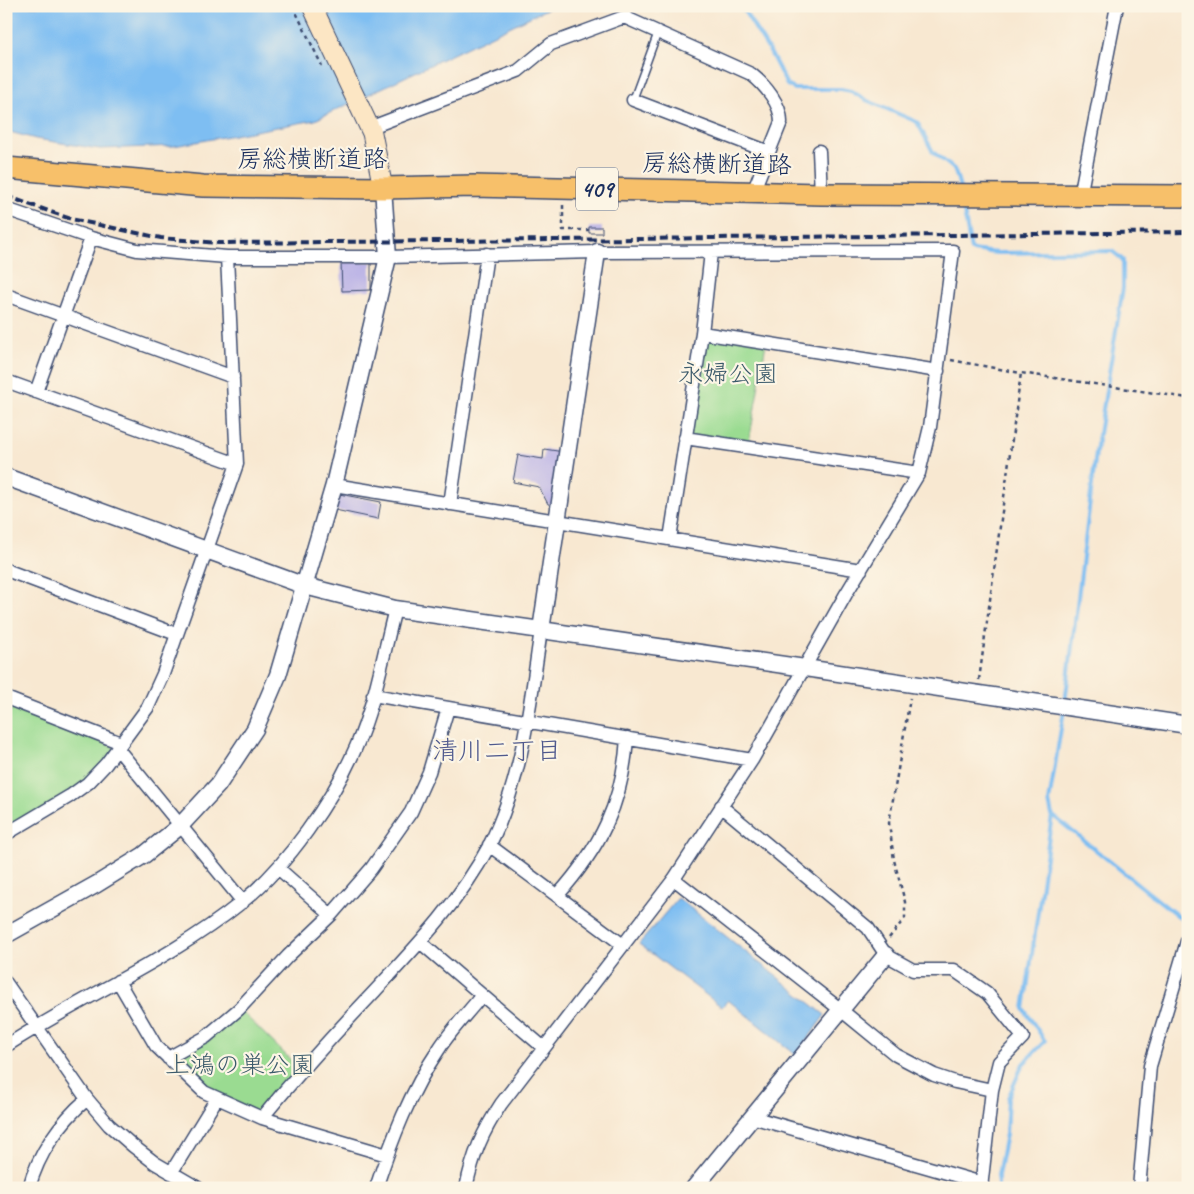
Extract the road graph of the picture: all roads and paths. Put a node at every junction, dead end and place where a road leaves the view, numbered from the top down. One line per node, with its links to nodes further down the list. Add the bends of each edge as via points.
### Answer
1 (312, 6): 6 (main road)
2 (1117, 6): 14 (street)
3 (627, 11): 4 (street); 6 (street, via 551,44 518,71)
4 (658, 32): 5 (lane); 8 (street, via 751,74 762,83 781,114)
5 (633, 100): 8 (street)
6 (366, 120): 10 (main road)
7 (819, 151): 13 (street)
8 (769, 152): 12 (street)
9 (6, 168): 10 (highway, 房総横断道路 / 409, via 203,186)
10 (383, 188): 11 (highway, 房総横断道路 / 409); 23 (street)
11 (563, 188): 12 (highway, 房総横断道路 / 409); 17 (path, via 563,230)
12 (752, 192): 13 (highway, 房総横断道路 / 409)
13 (821, 194): 14 (highway, 房総横断道路 / 409)
14 (1080, 196): 15 (highway, 房総横断道路 / 409)
15 (1188, 196)
16 (6, 209): 18 (street)
17 (589, 230)
18 (91, 238): 22 (street, via 137,250); 25 (street)
19 (597, 252): 20 (street); 21 (street); 40 (street)
20 (711, 252): 26 (street); 27 (street, via 953,251)
21 (487, 254): 23 (street); 39 (street)
22 (227, 257): 23 (street); 30 (street)
23 (388, 257): 38 (street)
24 (6, 295): 25 (street)
25 (63, 316): 30 (street); 32 (street)
26 (702, 333): 28 (street); 34 (street)
27 (939, 358): 28 (street); 29 (path)
28 (938, 371): 36 (street)
29 (1021, 373): 33 (path); 51 (path)
30 (233, 377): 35 (street)
31 (6, 381): 32 (street)
32 (36, 392): 35 (street)
33 (1188, 398)
34 (685, 438): 36 (street); 41 (street)
35 (237, 464): 42 (street)
36 (919, 474): 44 (street)
37 (6, 477): 42 (street)
38 (334, 484): 39 (street); 45 (street)
39 (450, 504): 40 (street)
40 (557, 521): 41 (street); 47 (street)
41 (670, 539): 44 (street)
42 (206, 550): 45 (street); 48 (street)
43 (6, 570): 48 (street)
44 (861, 570): 49 (street)
45 (305, 586): 46 (street); 61 (street, via 278,675 255,729 218,784)
46 (395, 609): 47 (street); 52 (street)
47 (541, 630): 49 (street); 55 (street)
48 (176, 634): 58 (street, via 148,706)
49 (805, 668): 50 (street); 59 (street)
50 (912, 684): 51 (street); 73 (path, via 889,824 905,902 905,918)
51 (978, 694): 56 (street)
52 (373, 696): 54 (street); 64 (street, via 356,747 334,789)
53 (6, 698): 58 (street)
54 (448, 708): 55 (street); 68 (street, via 429,772 411,812 371,869)
55 (527, 722): 57 (street); 63 (street, via 513,783)
56 (1188, 725)
57 (627, 738): 59 (street); 66 (street, via 620,787 611,813 578,872)
58 (120, 746): 61 (street); 62 (street, via 88,783)
59 (752, 760): 60 (street)
60 (721, 806): 65 (street); 73 (street, via 868,928)
61 (180, 826): 67 (street); 69 (street, via 98,884)
62 (6, 834)
63 (489, 845): 66 (street); 71 (street, via 472,875)
64 (278, 868): 67 (street); 68 (street)
65 (674, 878): 72 (street); 77 (street)
66 (557, 896): 72 (street)
67 (243, 902): 74 (street, via 169,953)
68 (332, 915): 81 (street, via 213,1032)
69 (6, 935)
70 (1188, 938): 95 (street, via 1150,1066)
71 (420, 942): 76 (street); 86 (street, via 301,1070)
72 (623, 945): 80 (street)
73 (884, 951): 77 (street); 82 (street, via 913,970 954,970 987,993 1023,1037 999,1062)
74 (118, 982): 78 (street); 81 (street, via 156,1046)
75 (6, 983): 78 (street)
76 (482, 995): 80 (street); 87 (street, via 440,1047 422,1077 403,1113)
77 (841, 1010): 82 (street, via 896,1056 955,1082); 85 (street)
78 (36, 1027): 79 (street); 84 (street)
79 (6, 1046)
80 (544, 1048): 93 (street, via 484,1128)
81 (168, 1058): 83 (street, via 204,1092)
82 (992, 1090): 90 (street)
83 (217, 1098): 86 (street); 88 (street)
84 (87, 1099): 88 (street, via 109,1125); 89 (street, via 72,1112 42,1154)
85 (752, 1117): 90 (street); 94 (street)
86 (262, 1118): 87 (street)
87 (387, 1155): 92 (street)
88 (171, 1173): 91 (street)
89 (32, 1185)
90 (981, 1186)
91 (198, 1188)
92 (376, 1188)
93 (466, 1188)
94 (694, 1188)
95 (1139, 1188)

